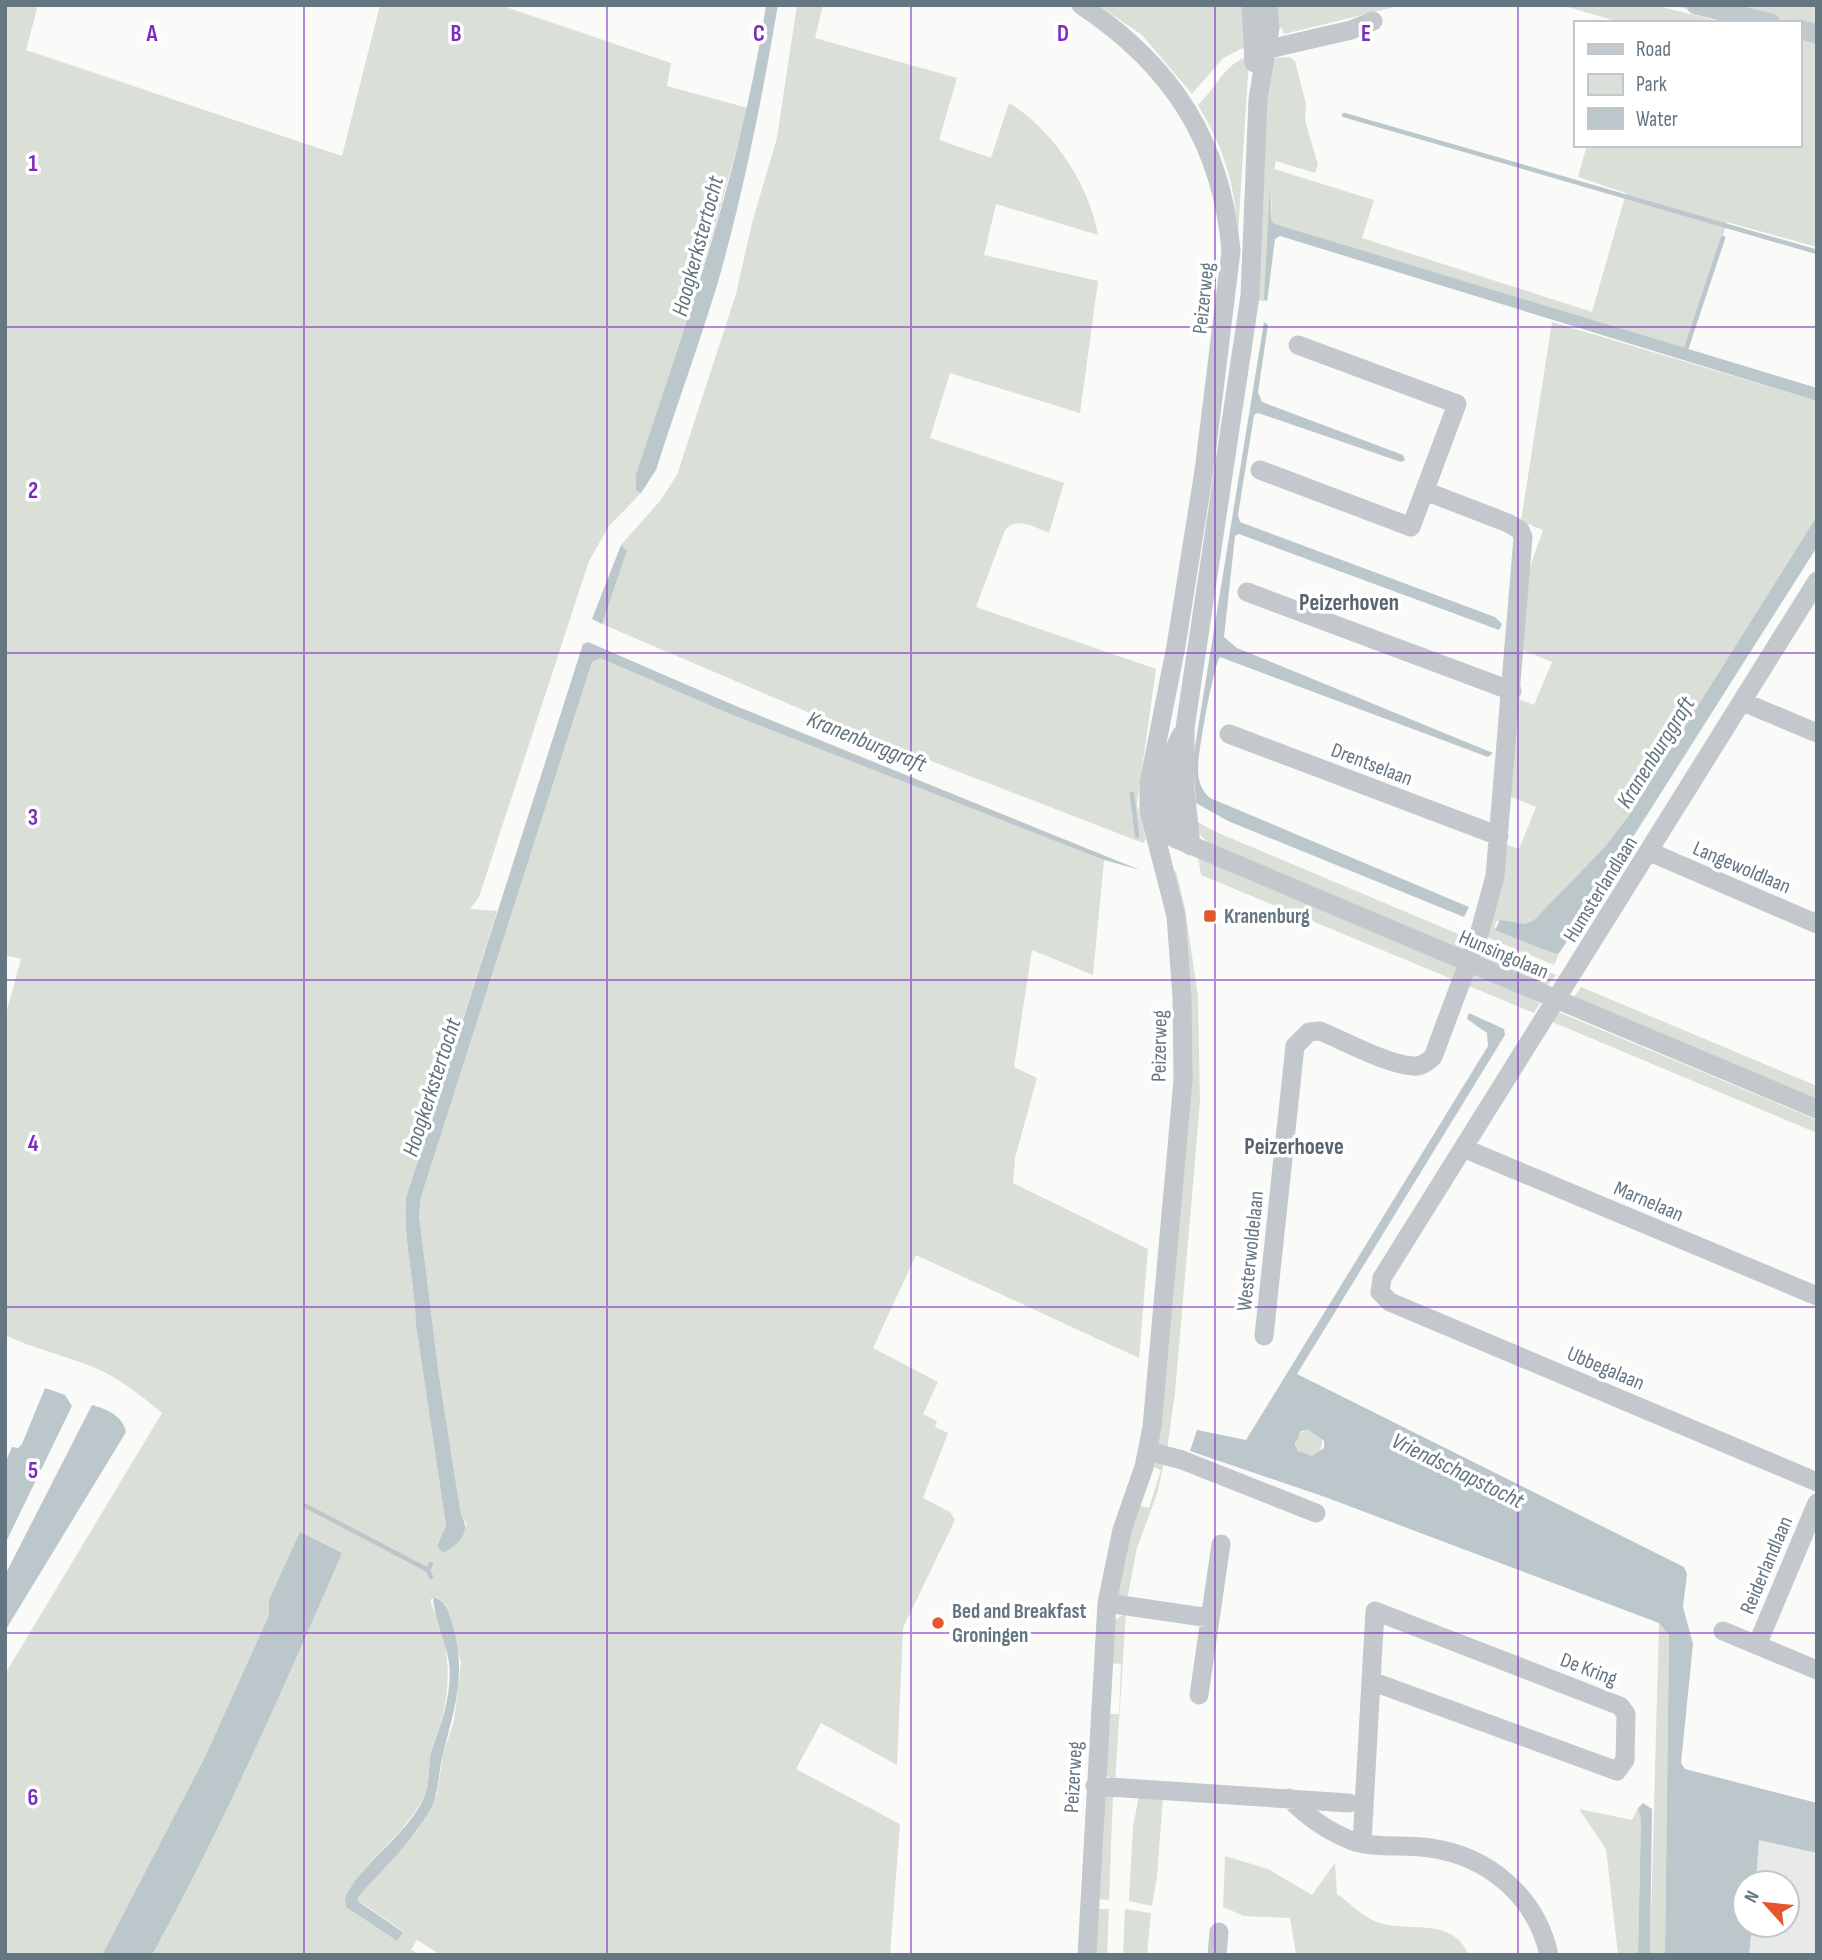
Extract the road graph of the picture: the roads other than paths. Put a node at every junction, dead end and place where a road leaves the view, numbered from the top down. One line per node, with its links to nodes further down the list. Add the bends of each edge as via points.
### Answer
1 (1081, 5): 13 (street, Peizerweg, via 1139,51 1185,105 1220,178 1228,216 1228,291)
2 (1251, 5): 7 (street)
3 (1268, 5): 7 (street)
4 (1696, 5): 6 (street)
5 (1373, 21): 7 (street)
6 (1763, 21)
7 (1260, 51): 14 (street, via 1250,296)
8 (1298, 345): 10 (street, via 1457,404)
9 (1260, 470): 10 (street, via 1411,527)
10 (1425, 491): 15 (street, via 1520,530 1524,547)
11 (1817, 581): 16 (street, Humsterlandlaan)
12 (1247, 592): 15 (street)
13 (1176, 646): 14 (street); 29 (street, Peizerweg, via 1148,798 1180,942 1183,1080)
14 (1198, 650): 22 (street, Hunsingolaan, via 1185,728 1167,784 1167,808 1183,842)
15 (1512, 691): 19 (street)
16 (1743, 702): 17 (street); 20 (street, Humsterlandlaan)
17 (1817, 733)
18 (1229, 734): 19 (street, Drentselaan)
19 (1499, 836): 22 (street, via 1487,909)
20 (1650, 852): 21 (street, Langewoldlaan); 23 (street, Humsterlandlaan)
21 (1817, 924)
22 (1467, 963): 23 (street, Hunsingolaan); 28 (street, Westerwoldelaan, via 1433,1057 1425,1064 1399,1063 1320,1031 1310,1032 1295,1046)
23 (1556, 1000): 24 (street, Hunsingolaan); 25 (street, Humsterlandlaan)
24 (1817, 1110)
25 (1463, 1148): 26 (street, Humsterlandlaan, via 1382,1278); 27 (street, Marnelaan)
26 (1380, 1292): 30 (street, Ubbegalaan, via 1390,1302)
27 (1817, 1296)
28 (1264, 1336)
29 (1148, 1451): 32 (street); 34 (street, Peizerweg, via 1122,1530)
30 (1817, 1482)
31 (1817, 1503): 37 (street, Reiderlandlaan)
32 (1317, 1513)
33 (1221, 1544): 35 (street)
34 (1107, 1603): 35 (street); 41 (street, Peizerweg)
35 (1210, 1618): 40 (street)
36 (1723, 1631): 37 (street)
37 (1757, 1645): 38 (street)
38 (1817, 1670)
39 (1371, 1681): 39 (street, De Kring, via 1375,1611 1620,1706 1626,1714 1625,1760 1617,1771); 44 (street, De Kring)
40 (1199, 1695)
41 (1095, 1786): 42 (street); 46 (street, Peizerweg)
42 (1289, 1798): 43 (street); 44 (street, via 1309,1819)
43 (1349, 1803)
44 (1362, 1843): 48 (street, via 1429,1848 1483,1864 1524,1901 1539,1925)
45 (1219, 1932): 47 (street)
46 (1087, 1955)
47 (1217, 1955)
48 (1549, 1955)

